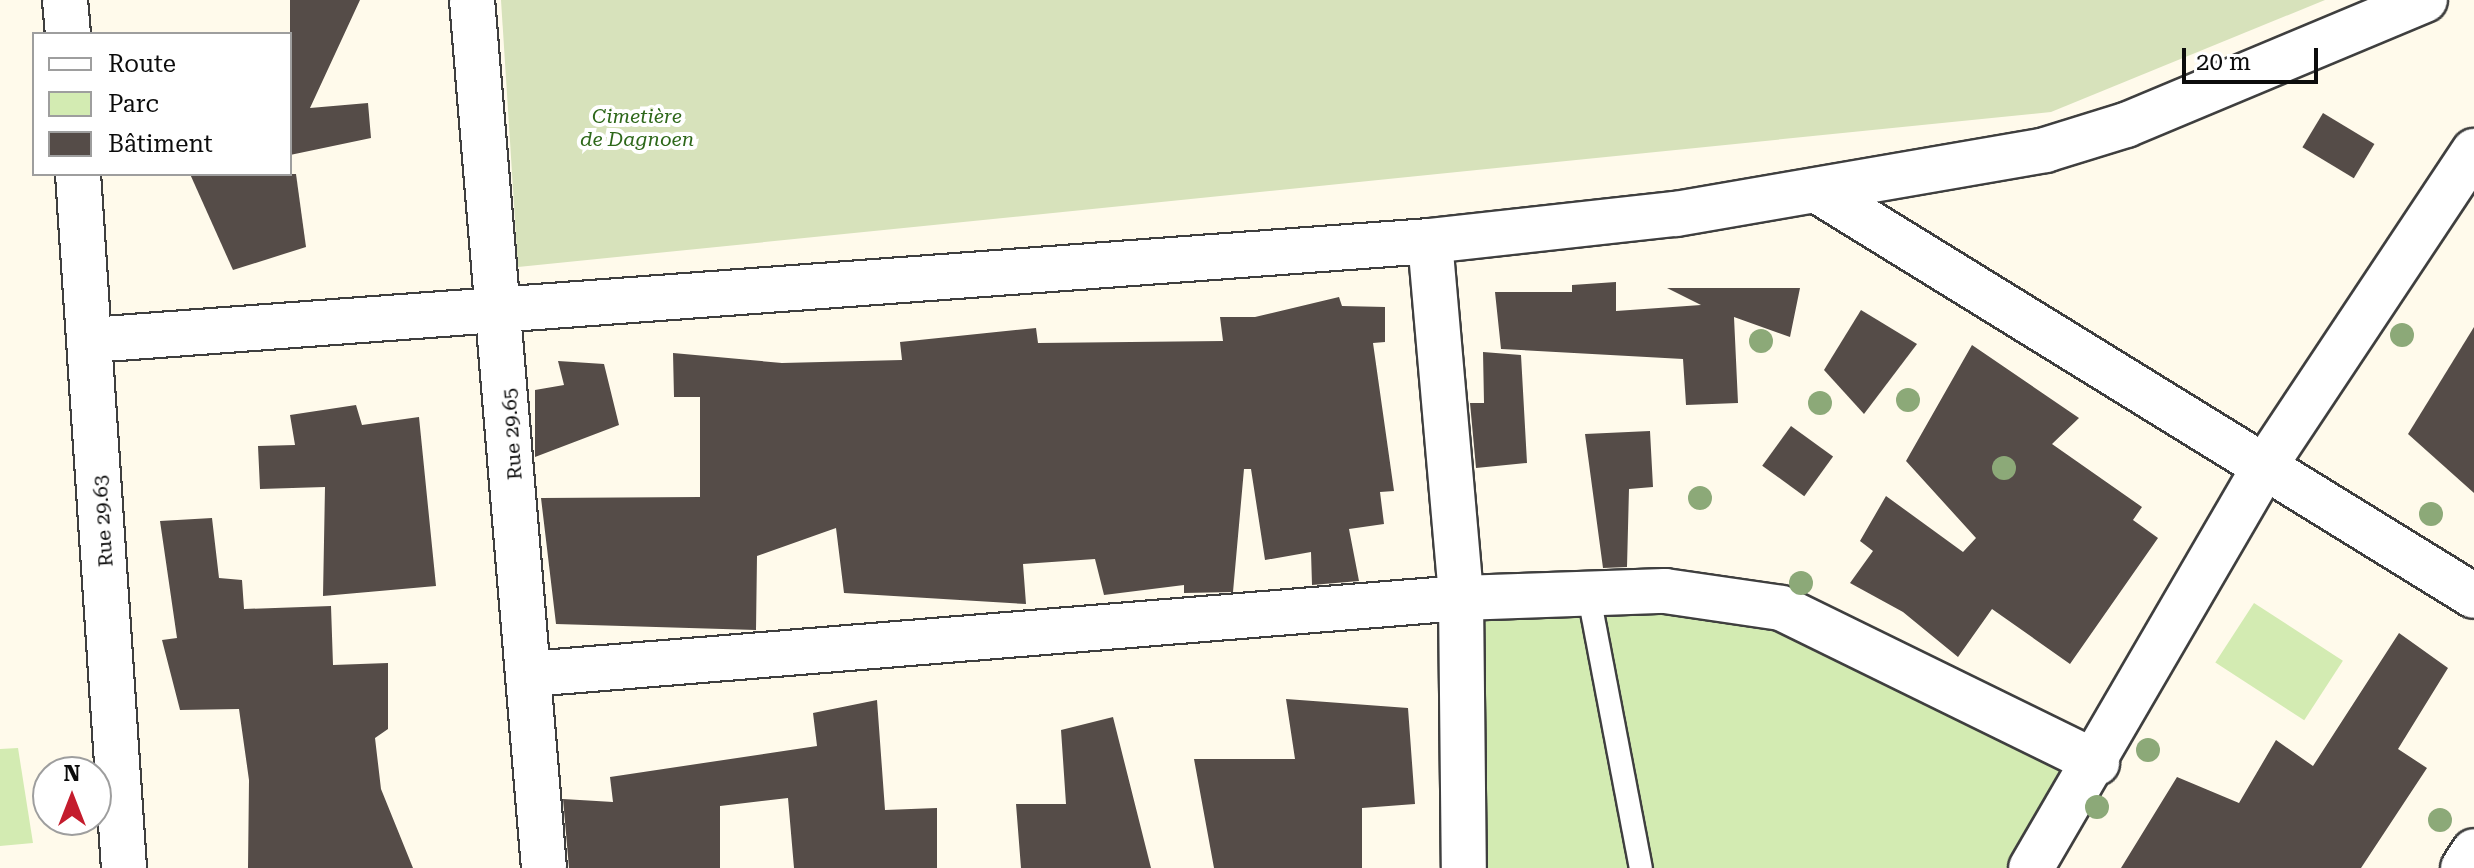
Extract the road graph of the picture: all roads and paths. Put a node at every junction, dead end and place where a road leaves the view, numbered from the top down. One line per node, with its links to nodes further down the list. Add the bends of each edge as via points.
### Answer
1 (65, 0): 4 (street)
2 (472, 0): 9 (street, Rue 29.65)
3 (2425, 0): 7 (street, via 2126,125 2045,150)
4 (68, 32)
5 (2474, 151): 11 (street)
6 (78, 176): 10 (street, Rue 29.63)
7 (1821, 193): 8 (street); 11 (street)
8 (1430, 241): 9 (street); 14 (street)
9 (504, 312): 10 (street); 15 (street, Rue 29.65)
10 (91, 340): 18 (street, Rue 29.63)
11 (2266, 464): 13 (street); 16 (street)
12 (1588, 591): 14 (street); 16 (street, via 1713,594 1781,608); 21 (lane)
13 (2474, 596)
14 (1461, 598): 15 (street); 20 (street)
15 (530, 674): 19 (street, Rue 29.65)
16 (2097, 763): 22 (street)
17 (2474, 851): 23 (street)
18 (124, 868)
19 (544, 868)
20 (1464, 868)
21 (1641, 868)
22 (2031, 868)
23 (2463, 868)

